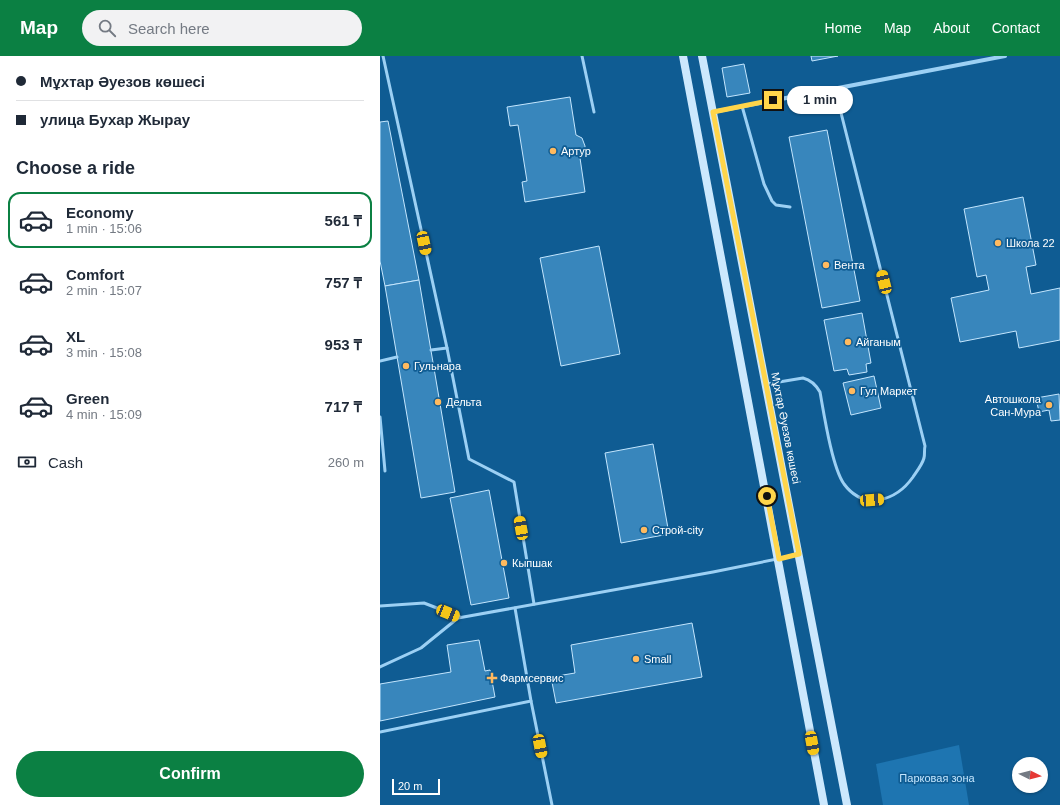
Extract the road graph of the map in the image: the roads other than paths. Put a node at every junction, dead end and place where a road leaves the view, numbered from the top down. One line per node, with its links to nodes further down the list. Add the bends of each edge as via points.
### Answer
1 (383, 56): 11 (lane)
2 (582, 56): 8 (lane)
3 (683, 56): 19 (main road)
4 (702, 56): 9 (main road, Мұхтар Әуезов көшесі)
5 (1005, 56): 6 (street)
6 (835, 88): 7 (street); 15 (lane, via 925,446 919,470 892,496 862,499 855,495 840,476 817,387 803,378)
7 (742, 106): 9 (street); 10 (lane, via 769,196 776,205)
8 (594, 112)
9 (713, 112): 15 (main road, Мұхтар Әуезов көшесі)
10 (790, 207)
11 (447, 348): 12 (lane); 20 (lane, via 469,459 514,482)
12 (431, 350)
13 (397, 357): 14 (lane)
14 (380, 361)
15 (766, 384): 18 (main road, Мұхтар Әуезов көшесі)
16 (380, 417): 17 (lane)
17 (385, 471)
18 (799, 554): 19 (lane); 29 (main road, Мұхтар Әуезов көшесі)
19 (779, 559): 20 (lane); 28 (main road)
20 (534, 604): 22 (lane)
21 (380, 606): 23 (lane, via 424,603)
22 (514, 608): 23 (lane); 25 (lane)
23 (460, 617): 24 (lane, via 421,648)
24 (380, 667)
25 (531, 701): 26 (lane); 27 (lane)
26 (380, 732)
27 (552, 805)
28 (824, 805)
29 (847, 805)

